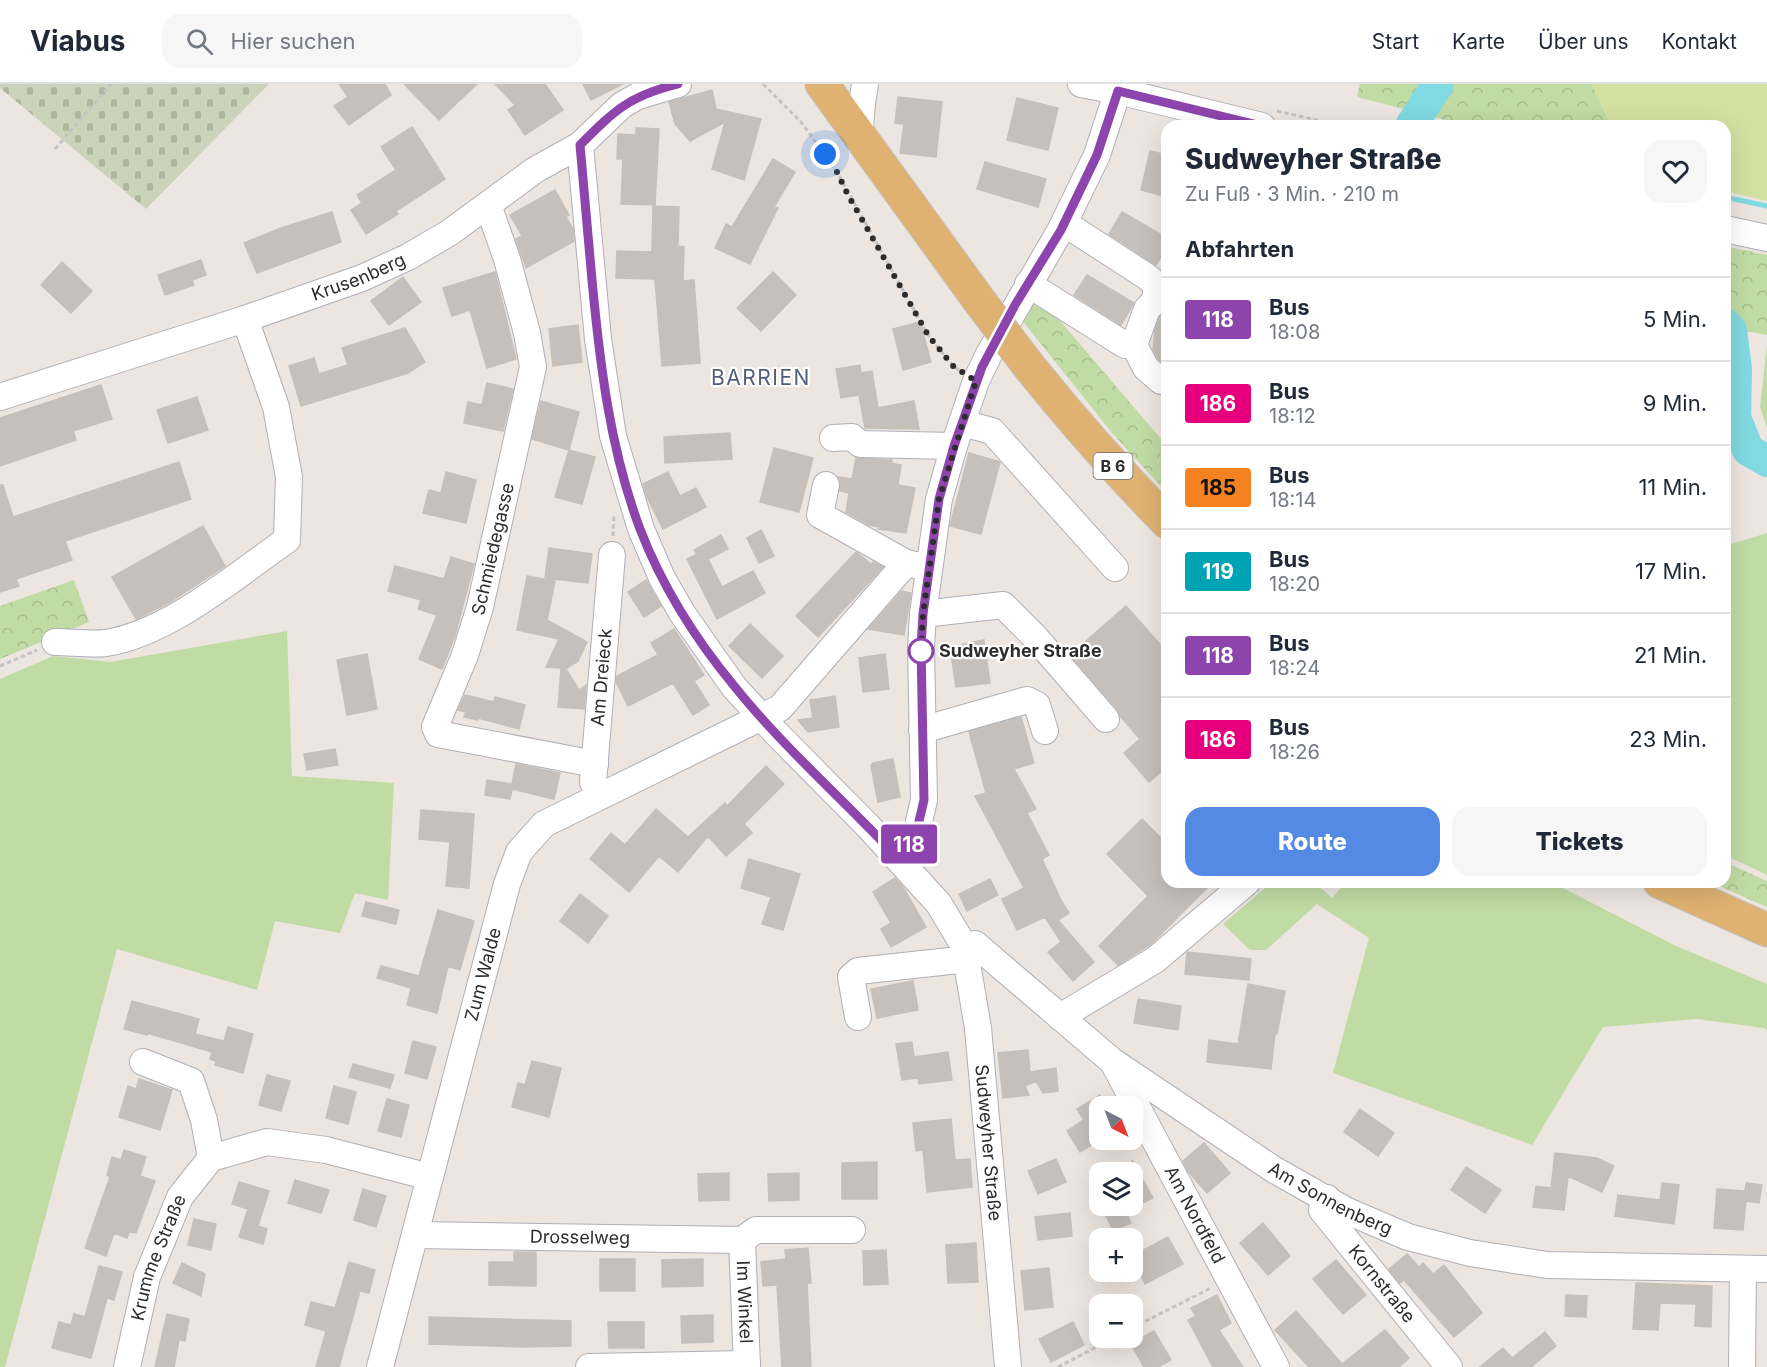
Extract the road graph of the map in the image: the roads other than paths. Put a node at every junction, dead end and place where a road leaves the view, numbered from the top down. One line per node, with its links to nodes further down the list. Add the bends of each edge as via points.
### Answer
1 (678, 84): 8 (street, Krusenberg, via 622,105)
2 (822, 84): 7 (main road, B 6)
3 (866, 84): 7 (street)
4 (1081, 84): 5 (street)
5 (1119, 87): 6 (street); 10 (street, via 1097,155)
6 (1237, 120)
7 (859, 138): 21 (main road, B 6, bridge, via 1028,365)
8 (580, 145): 9 (street, Krusenberg, via 535,170); 27 (street, Sudweyher Straße, via 605,390 629,495 662,578 682,613)
9 (488, 205): 14 (street, Krusenberg, via 408,257 362,278); 31 (street, Schmiedegasse, via 519,302 533,367 480,607 435,727 438,734)
10 (1064, 223): 13 (street); 15 (street, via 1157,285 1155,301 1147,309)
11 (1731, 230): 12 (street)
12 (1767, 238)
13 (1028, 284): 15 (street, via 1125,345); 18 (street, via 976,381)
14 (245, 319): 17 (street, Krusenberg); 26 (street, via 276,407 289,477 287,540 156,628 105,643)
15 (1134, 345): 16 (street, via 1146,368)
16 (1161, 381)
17 (0, 397)
18 (958, 435): 19 (street, via 860,444 852,437); 23 (street); 24 (street, via 992,431)
19 (833, 438)
20 (826, 484): 23 (street, via 820,515)
21 (1161, 515)
22 (612, 555): 31 (street, Am Dreieck)
23 (918, 566): 25 (street); 27 (street, Zum Walde, via 780,708)
24 (1114, 568)
25 (923, 614): 28 (street, via 1003,605); 29 (street)
26 (55, 642)
27 (760, 717): 32 (street, Zum Walde); 33 (street, Sudweyher Straße)
28 (1106, 719)
29 (922, 730): 30 (street, via 1027,700 1036,705); 33 (street, via 924,800 915,838)
30 (1045, 731)
31 (595, 764): 32 (street, Am Dreieck)
32 (592, 799): 43 (street, Zum Walde, via 544,824 519,852 507,884)
33 (897, 857): 37 (street, Sudweyher Straße, via 939,904)
34 (1240, 888): 39 (street, via 1155,960)
35 (1673, 888): 36 (main road)
36 (1767, 930)
37 (966, 952): 38 (street, via 858,971 851,977); 39 (street, Am Sonnenberg, via 975,944); 53 (street, Sudweyher Straße, via 978,1028)
38 (858, 1017)
39 (1060, 1017): 40 (street, Am Sonnenberg)
40 (1112, 1061): 44 (street, Am Sonnenberg, via 1273,1168); 54 (street, Am Nordfeld)
41 (143, 1062): 42 (street, via 191,1081)
42 (211, 1158): 43 (street, via 267,1142 326,1150); 50 (street, Krumme Straße, via 180,1197 147,1277)
43 (430, 1177): 46 (street, Zum Walde)
44 (1327, 1198): 48 (street, Am Sonnenberg, via 1347,1211 1408,1237 1470,1253 1547,1265); 55 (street, Kornstraße, via 1322,1210)
45 (852, 1230): 47 (street, via 756,1230)
46 (416, 1235): 47 (street, Drosselweg); 51 (street, Zum Walde)
47 (742, 1240): 49 (street, Im Winkel)
48 (1755, 1269): 56 (street)
49 (747, 1365): 52 (street, Im Winkel)
50 (127, 1367)
51 (380, 1367)
52 (589, 1367)
53 (1008, 1367)
54 (1276, 1367)
55 (1449, 1367)
56 (1742, 1367)

